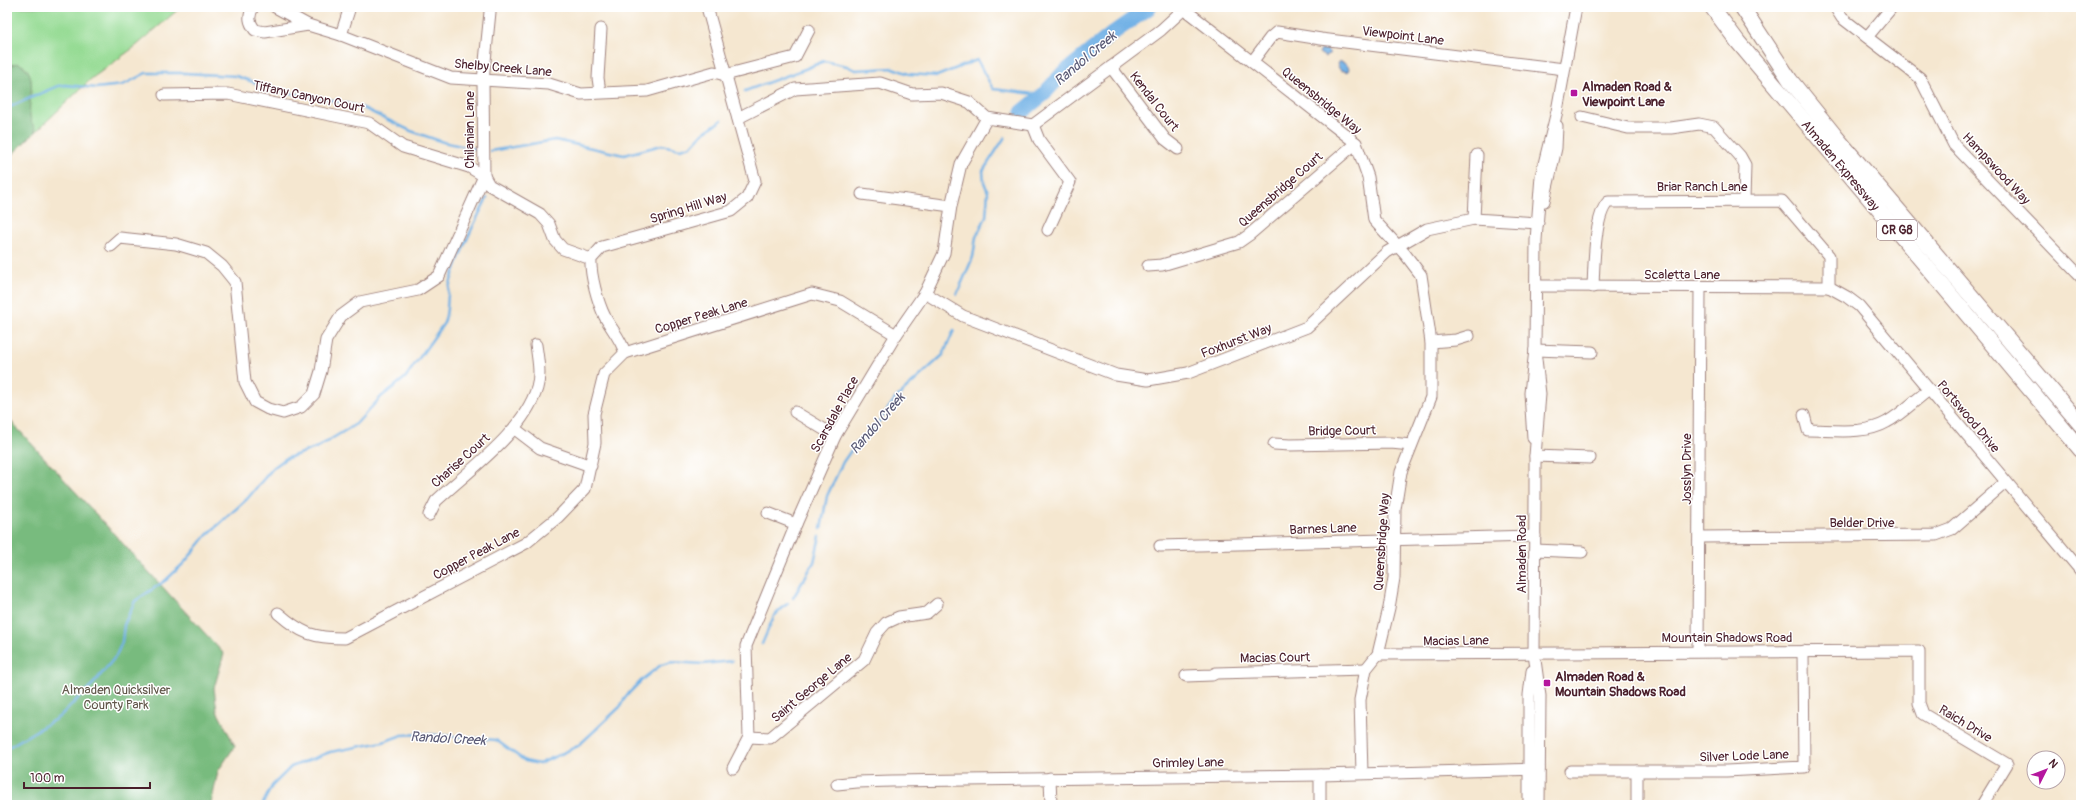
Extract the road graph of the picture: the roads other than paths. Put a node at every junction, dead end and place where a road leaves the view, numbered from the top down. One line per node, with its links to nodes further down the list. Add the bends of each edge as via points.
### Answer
1 (254, 7): 12 (street, Shelby Creek Lane, via 249,22 255,30 265,32)
2 (275, 7): 12 (street, Shelby Creek Lane)
3 (350, 7): 15 (street)
4 (707, 7): 20 (street, Spring Hill Way)
5 (1576, 7): 19 (street, Almaden Road)
6 (1712, 7): 63 (main road, Almaden Expressway / CR G8, via 1748,54)
7 (1742, 7): 58 (main road, Almaden Expressway / CR G8, via 1790,80 1836,137)
8 (1835, 7): 16 (street, Hampswood Way, via 1842,18)
9 (1892, 7): 16 (street)
10 (1185, 8): 17 (street, Queensbridge Way); 18 (street, via 1161,30)
11 (490, 12): 21 (street, Chilanian Lane)
12 (308, 25): 15 (street, Shelby Creek Lane)
13 (601, 29): 22 (street, via 598,78)
14 (809, 30): 20 (street, Shelby Creek Lane, via 795,57)
15 (341, 35): 21 (street, Shelby Creek Lane, via 451,78)
16 (1867, 37): 42 (street, Hampswood Way, via 1920,78 1954,145)
17 (1252, 62): 19 (street, Viewpoint Lane, via 1277,32 1288,32 1321,39); 28 (street, Queensbridge Way)
18 (1112, 67): 27 (street); 29 (street, Kendal Court, via 1165,139)
19 (1564, 69): 36 (street, Almaden Road, via 1541,176)
20 (725, 75): 22 (street, Shelby Creek Lane, via 714,72 647,91); 25 (street, Spring Hill Way)
21 (483, 81): 22 (street, Shelby Creek Lane, via 549,84 581,94); 31 (street, Chilanian Lane)
22 (600, 92)
23 (164, 95): 31 (street, Tiffany Canyon Court, via 228,94 369,123 403,148 469,167)
24 (1582, 117): 33 (street, via 1628,128 1671,128 1699,124 1714,127 1745,165)
25 (738, 118): 26 (street, via 795,88 880,83 912,94 948,95 969,102); 40 (street, Spring Hill Way, via 754,181 747,198 731,211 602,247)
26 (986, 118): 27 (street); 34 (street, Scarsdale Place, via 961,164)
27 (1033, 125): 37 (street, via 1039,140 1070,182)
28 (1356, 143): 39 (street, Queensbridge Way, via 1368,177 1374,220); 41 (street, Queensbridge Court, via 1239,242 1162,265)
29 (1178, 149)
30 (1477, 156): 35 (street)
31 (484, 176): 38 (street, via 439,276 418,290 360,302 341,316 326,340 314,394 301,407 283,413 255,402 246,382 235,282 222,266 206,253 176,244 120,238); 40 (street, Tiffany Canyon Court, via 489,185 540,214 549,224 555,240 563,248)
32 (862, 194): 34 (street)
33 (1744, 200): 44 (street, Briar Ranch Lane, via 1608,202 1601,212 1594,250); 45 (street, Briar Ranch Lane, via 1782,201 1829,256)
34 (951, 206): 47 (street, Scarsdale Place, via 944,253)
35 (1474, 219): 36 (street, Foxhurst Way); 39 (street, Foxhurst Way, via 1428,229)
36 (1538, 223): 43 (street, Almaden Road)
37 (1048, 230)
38 (111, 246)
39 (1397, 246): 47 (street, Foxhurst Way, via 1387,252 1307,327 1188,373 1148,380 1116,375 963,316); 50 (street, Queensbridge Way, via 1421,275)
40 (591, 259): 54 (street, via 591,270 605,317 622,342)
41 (1148, 266)
42 (2081, 277)
43 (1536, 286): 44 (street, Scaletta Lane); 52 (street, Almaden Road)
44 (1593, 287): 46 (street, Scaletta Lane)
45 (1829, 287): 46 (street, Scaletta Lane); 55 (street, Portswood Drive, via 1859,306)
46 (1700, 288): 72 (street, Josslyn Drive)
47 (924, 293): 48 (street, Scarsdale Place)
48 (896, 335): 54 (street, Copper Peak Lane, via 840,301 812,294); 60 (street, Scarsdale Place)
49 (1469, 336): 50 (street)
50 (1431, 342): 62 (street, Queensbridge Way, via 1431,397)
51 (536, 345): 59 (street, via 539,370 537,387)
52 (1535, 350): 53 (street); 64 (street, Almaden Road, via 1540,394)
53 (1592, 352)
54 (626, 353): 66 (street, Copper Peak Lane, via 604,374 594,414 595,443)
55 (1928, 390): 57 (street, via 1887,422 1873,428 1808,430); 67 (street, Portswood Drive)
56 (794, 412): 60 (street)
57 (1804, 415)
58 (2081, 425)
59 (515, 429): 66 (street, via 540,448); 69 (street, Charise Court, via 436,501)
60 (835, 436): 70 (street, Scarsdale Place)
61 (1274, 444): 62 (street, Bridge Court)
62 (1410, 445): 73 (street, Queensbridge Way, via 1401,472 1395,510)
63 (2081, 450)
64 (1535, 456): 65 (street); 71 (street, Almaden Road)
65 (1590, 458)
66 (591, 466): 79 (street, Copper Peak Lane, via 585,489 558,517 526,543 345,638 323,638 296,629)
67 (2006, 482): 72 (street, Belder Drive, via 1952,529 1936,535); 77 (street, Portswood Drive)
68 (768, 513): 70 (street)
69 (429, 515)
70 (796, 524): 87 (street, Scarsdale Place, via 746,646)
71 (1535, 536): 73 (street, Barnes Lane); 75 (street, Almaden Road)
72 (1700, 537): 80 (street, Josslyn Drive)
73 (1394, 539): 74 (street, Barnes Lane); 84 (street, Queensbridge Way, via 1394,578)
74 (1160, 546)
75 (1535, 550): 76 (street); 83 (street, Almaden Road)
76 (1582, 552)
77 (2081, 571)
78 (937, 604): 87 (street, Saint George Lane, via 926,612 899,617 886,623 877,633 864,660 792,721 770,738)
79 (278, 613)
80 (1698, 651): 81 (street, Mountain Shadows Road); 83 (street, Mountain Shadows Road)
81 (1803, 651): 82 (street, Mountain Shadows Road); 91 (street, Silver Lode Lane, via 1804,767 1726,771)
82 (1919, 651): 101 (street, Raich Drive, via 1919,703 1923,714 2007,764)
83 (1534, 652): 84 (street, Macias Lane); 89 (street, Almaden Road, via 1529,695)
84 (1378, 654): 85 (street, Queensbridge Way)
85 (1366, 669): 86 (street, Macias Court); 92 (street, Queensbridge Way, via 1360,700)
86 (1186, 676)
87 (748, 737): 88 (street)
88 (733, 768)
89 (1534, 769): 92 (street, Grimley Lane); 98 (street, Almaden Road); 99 (street, Almaden Road)
90 (1570, 771): 91 (street, Silver Lode Lane)
91 (1637, 771): 100 (street)
92 (1362, 773): 93 (street, Grimley Lane)
93 (1320, 775): 94 (street, Grimley Lane); 97 (street)
94 (1050, 778): 95 (street, Grimley Lane); 96 (street)
95 (837, 784)
96 (1051, 805)
97 (1320, 805)
98 (1529, 805)
99 (1539, 805)
100 (1637, 805)
101 (1982, 805)

